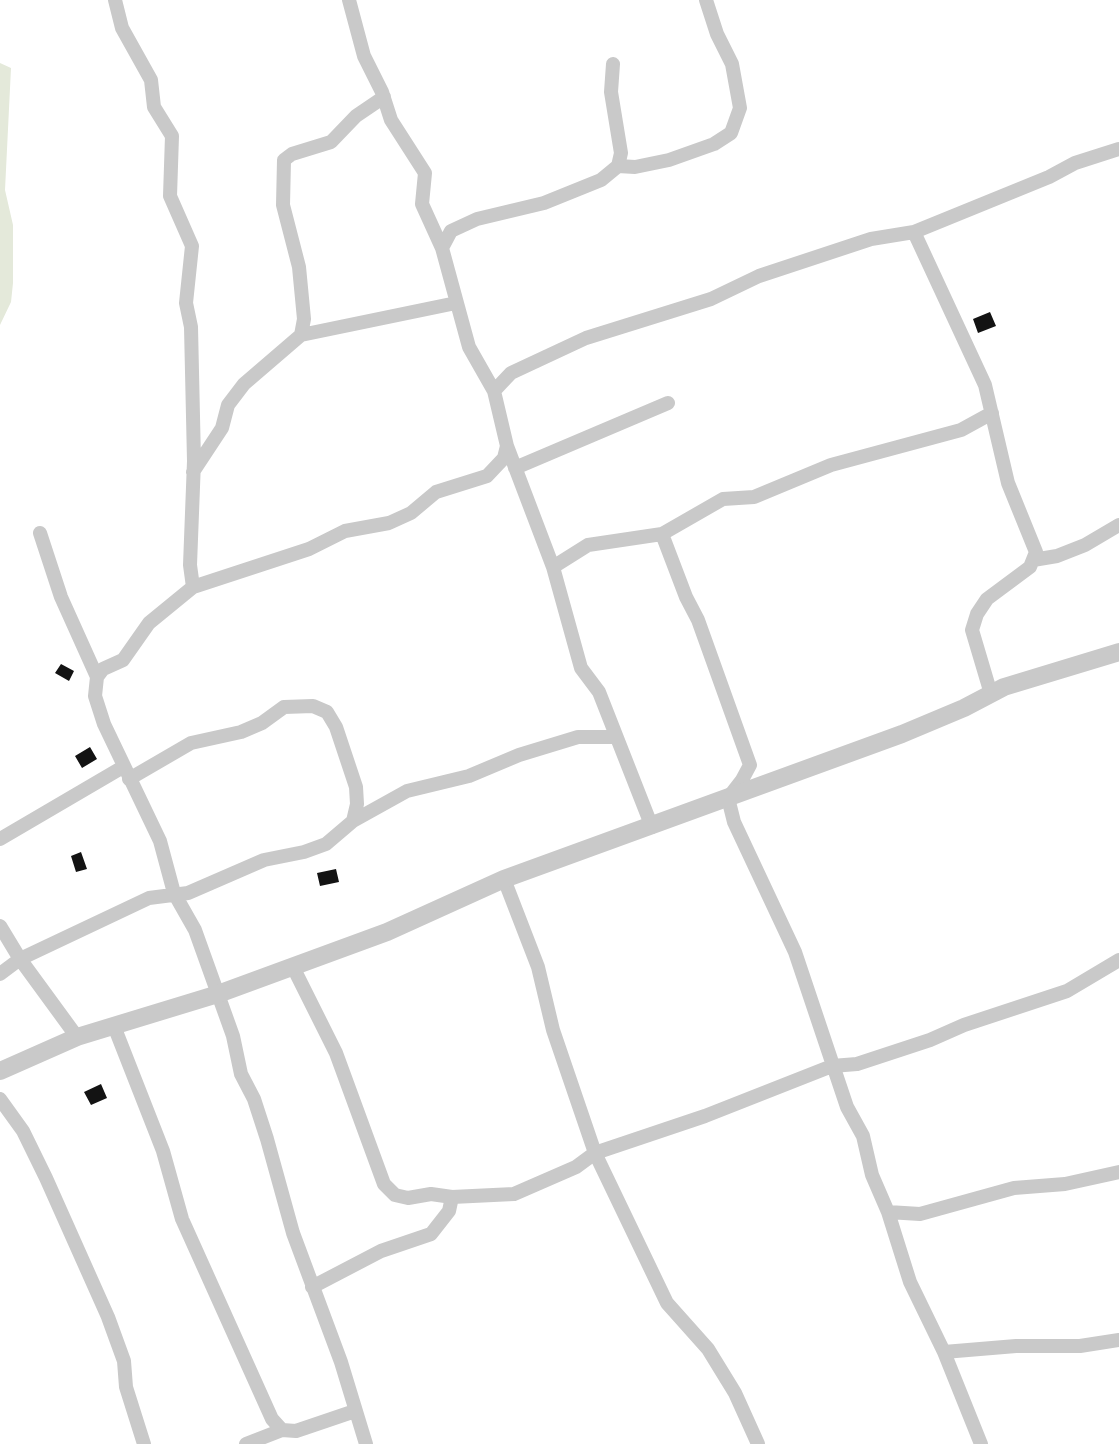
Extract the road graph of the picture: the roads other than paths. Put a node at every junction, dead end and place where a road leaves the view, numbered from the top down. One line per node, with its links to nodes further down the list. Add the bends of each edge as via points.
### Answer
1 (115, 0): 17 (street, via 121,28 150,79 154,107 172,136 170,196 192,246 187,303)
2 (349, 0): 5 (street, via 364,56)
3 (706, 0): 7 (street, via 732,64 740,108 731,133 668,160)
4 (613, 64): 7 (street, via 611,92 621,153)
5 (384, 97): 9 (street, via 391,120 425,173 422,204); 11 (street, via 356,116 331,142 284,160 283,205 299,267)
6 (1119, 149): 8 (street, via 1075,163)
7 (618, 166): 9 (street, via 601,180 544,203 477,219 451,231)
8 (914, 232): 12 (street, via 871,239 759,276 711,299 586,338 510,373); 14 (street, via 985,385)
9 (442, 248): 10 (street)
10 (456, 303): 11 (street); 12 (street, via 470,347)
11 (301, 335): 17 (street, via 244,384)
12 (494, 391): 15 (street)
13 (668, 403): 16 (street)
14 (992, 413): 20 (street, via 961,430 831,465 754,497 723,499); 21 (street, via 1008,483 1036,552)
15 (507, 446): 16 (street); 23 (street, via 504,458 486,476 436,492 411,513 389,523 345,531 309,549)
16 (515, 468): 22 (street)
17 (193, 472): 23 (street)
18 (1119, 526): 21 (street, via 1085,545)
19 (40, 533): 25 (street, via 61,597)
20 (663, 534): 22 (street, via 588,545); 29 (street, via 750,765)
21 (1033, 560): 26 (street, via 987,599 977,614 972,630)
22 (554, 567): 27 (street, via 581,668 598,692)
23 (193, 587): 25 (street, via 149,623 123,660)
24 (1119, 652): 26 (street)
25 (97, 677): 28 (street, via 98,705)
26 (991, 694): 29 (street, via 902,734)
27 (614, 737): 30 (street, via 578,737 469,776 407,791); 31 (street)
28 (126, 773): 30 (street, via 191,743 241,732 284,707 313,706 327,712 336,727 356,787); 32 (street); 34 (street, via 160,841)
29 (728, 798): 31 (street); 43 (street, via 734,822 795,952)
30 (353, 821): 34 (street, via 326,844 264,860 188,893)
31 (652, 827): 33 (street)
32 (0, 839)
33 (503, 879): 38 (street, via 387,932); 46 (street, via 538,967 553,1030)
34 (174, 893): 36 (street, via 149,898); 40 (street, via 195,930)
35 (0, 926): 36 (street)
36 (20, 959): 39 (street); 42 (street)
37 (1119, 960): 43 (street, via 1067,990 857,1064)
38 (293, 967): 40 (street); 48 (street, via 336,1053 384,1184 395,1195 408,1198)
39 (0, 974)
40 (218, 994): 41 (street); 50 (street)
41 (114, 1026): 42 (street); 54 (street, via 163,1151 182,1219 272,1419)
42 (77, 1037): 44 (street)
43 (832, 1066): 46 (street); 49 (street, via 863,1136 872,1175)
44 (0, 1071)
45 (0, 1099): 55 (street, via 23,1131 108,1317)
46 (595, 1153): 48 (street, via 576,1167 514,1194); 58 (street, via 667,1303 708,1349 735,1392)
47 (1119, 1172): 49 (street, via 1065,1184 1014,1188 920,1214)
48 (452, 1196): 50 (street, via 449,1211 430,1234 381,1251)
49 (888, 1212): 52 (street, via 910,1282)
50 (312, 1287): 53 (street)
51 (1119, 1340): 52 (street)
52 (944, 1352): 59 (street)
53 (355, 1411): 54 (street, via 296,1431); 57 (street)
54 (282, 1430): 56 (street)
55 (145, 1444)
56 (246, 1444)
57 (366, 1444)
58 (758, 1444)
59 (981, 1444)

